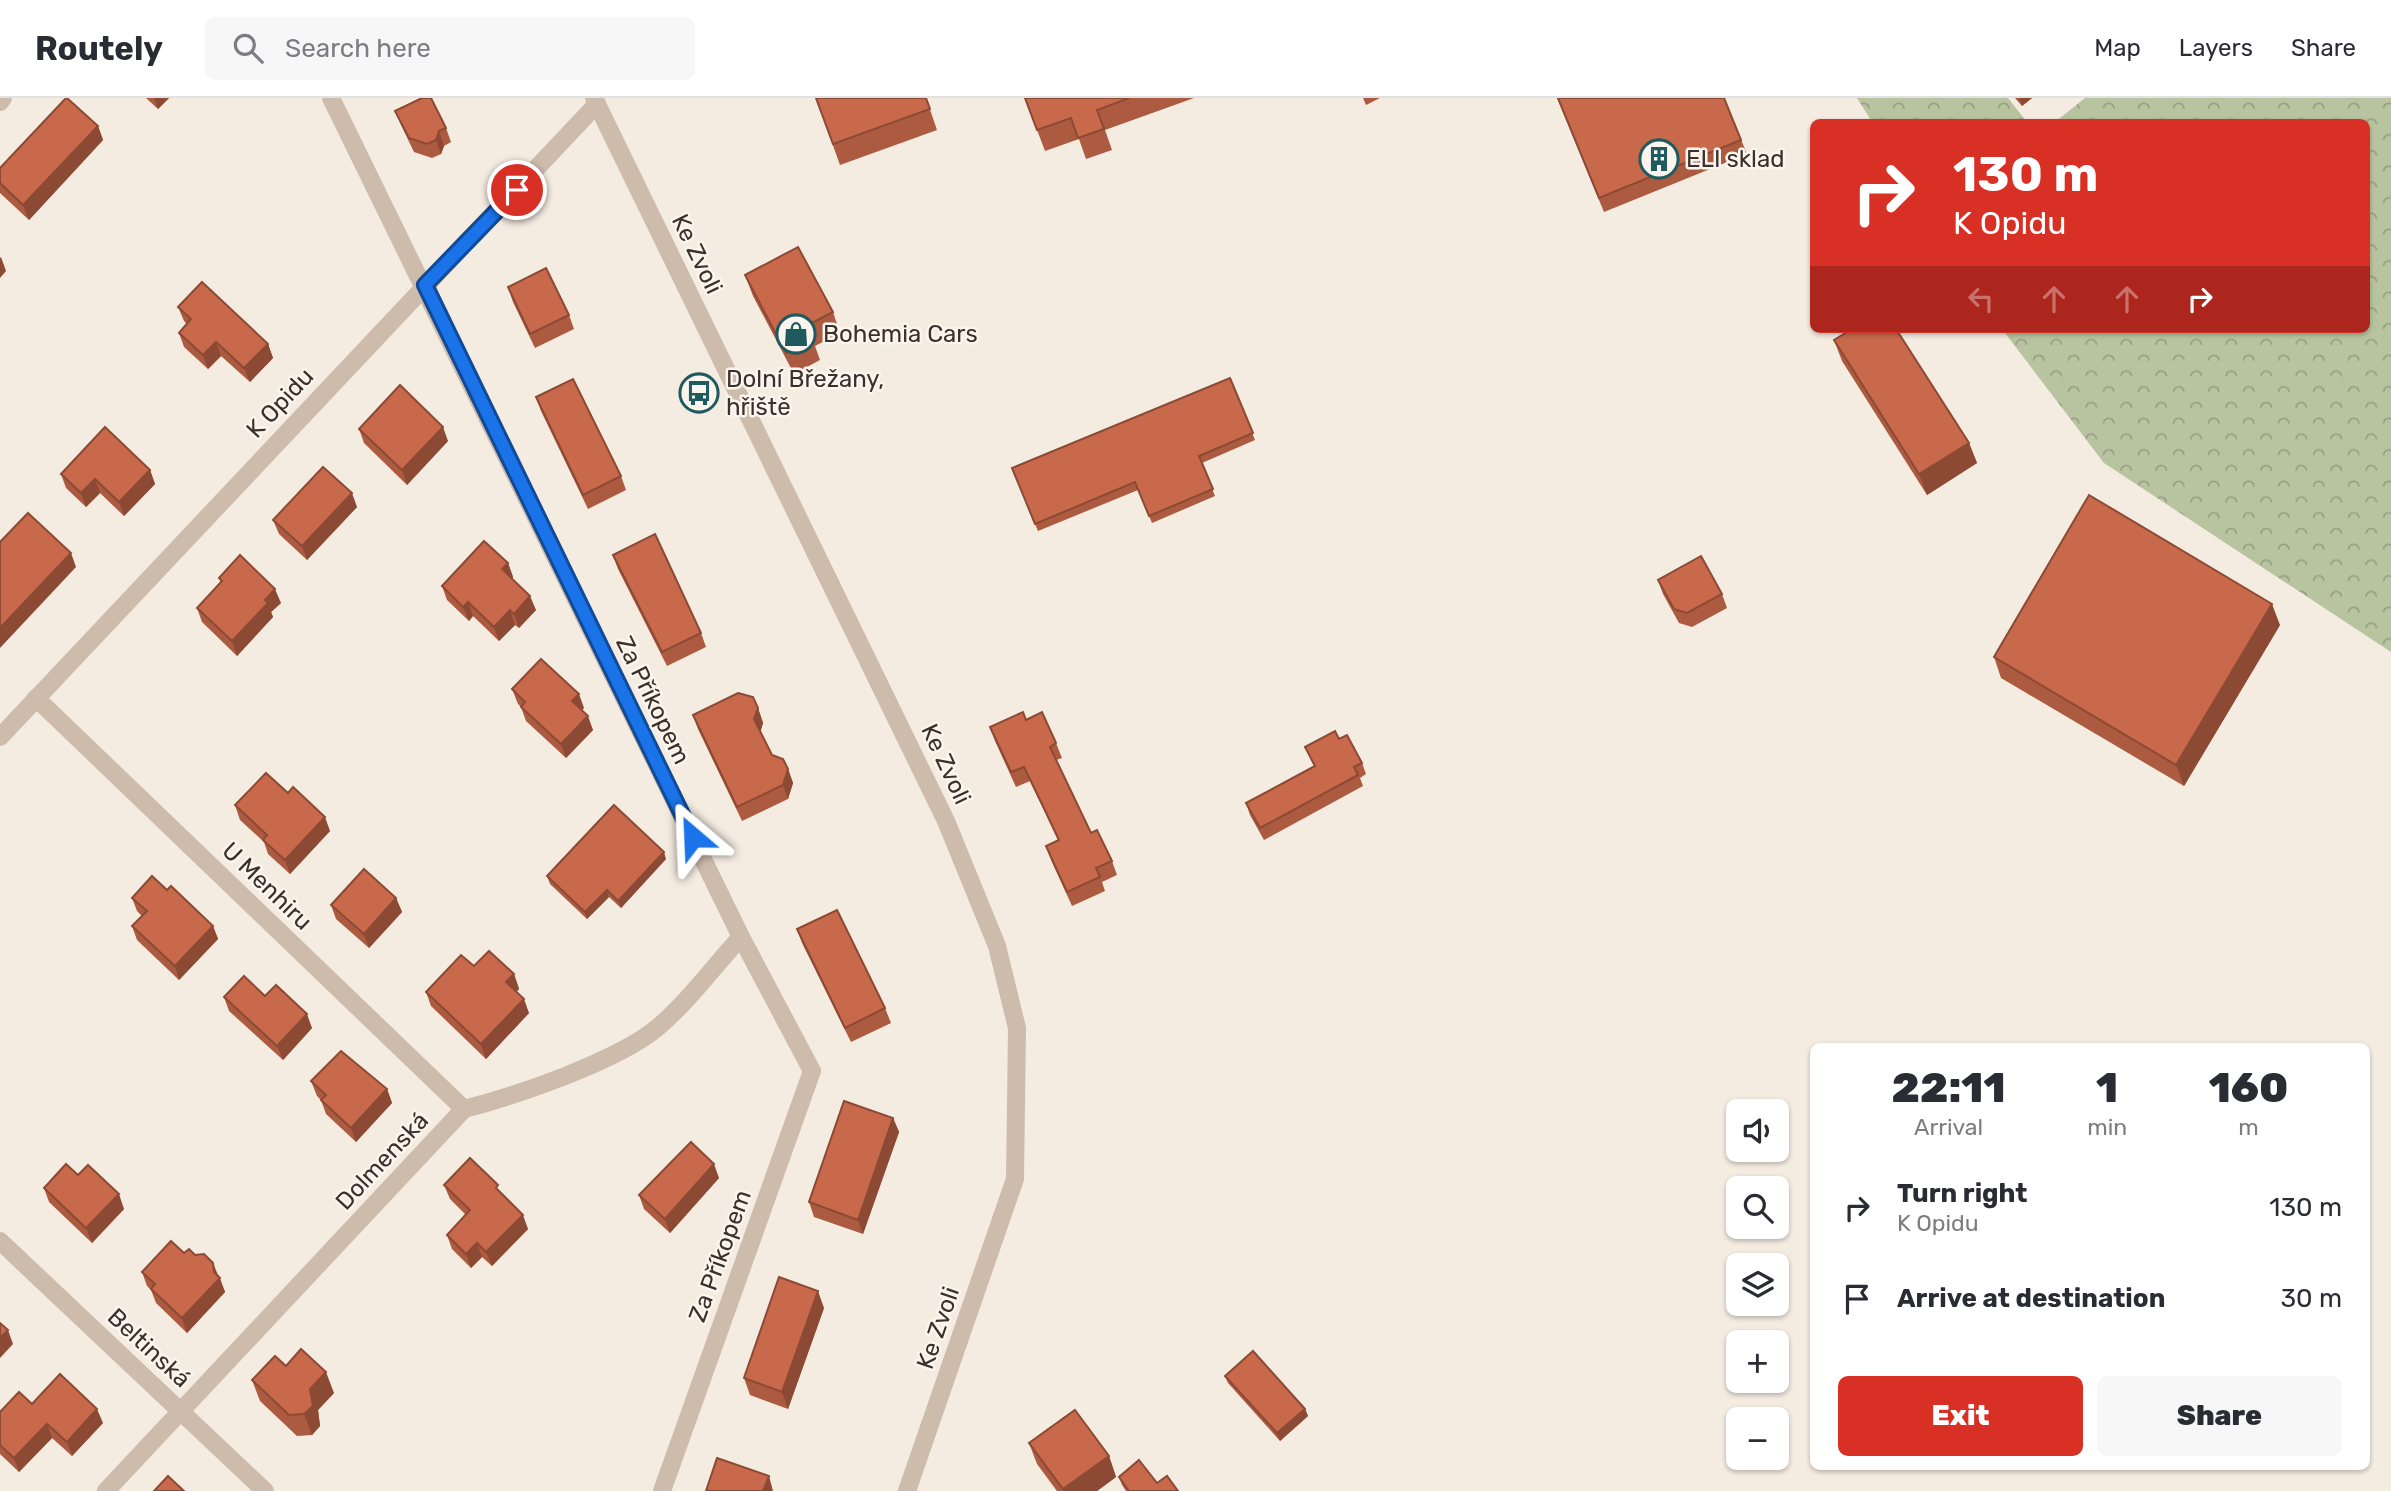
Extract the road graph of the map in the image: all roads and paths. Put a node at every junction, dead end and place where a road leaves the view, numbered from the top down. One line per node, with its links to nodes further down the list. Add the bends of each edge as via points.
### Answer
1 (331, 98): 3 (street, Za Příkopem)
2 (596, 101): 3 (street, K Opidu); 13 (street, Ke Zvoli, via 946,821 997,946 1017,1028 1016,1179)
3 (425, 285): 4 (street, K Opidu); 6 (street, Za Příkopem)
4 (36, 698): 5 (street, K Opidu); 7 (street, U Menhiru)
5 (0, 737)
6 (741, 937): 7 (street, Dolmenská, via 658,1027 632,1045 504,1099); 12 (street, Za Příkopem, via 812,1071)
7 (464, 1109): 9 (street, Dolmenská)
8 (0, 1241): 9 (street, Beltinská)
9 (180, 1411): 10 (street, Dolmenská); 11 (street, Beltinská)
10 (106, 1491)
11 (265, 1491)
12 (662, 1491)
13 (907, 1491)

